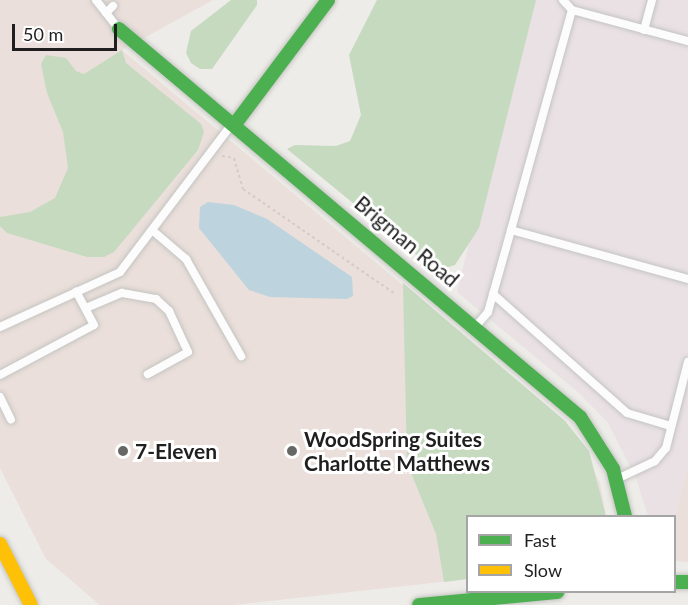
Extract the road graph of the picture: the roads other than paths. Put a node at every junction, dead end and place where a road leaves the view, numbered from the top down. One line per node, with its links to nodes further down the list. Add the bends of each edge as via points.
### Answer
1 (96, 0): 6 (lane, via 110,10)
2 (328, 0): 9 (main road)
3 (563, 0): 5 (lane)
4 (652, 0): 7 (lane)
5 (572, 10): 7 (lane); 11 (lane)
6 (120, 29): 9 (main road, Brigman Road)
7 (644, 30): 8 (lane)
8 (688, 41)
9 (234, 123): 10 (lane); 16 (main road, Brigman Road)
10 (152, 230): 13 (lane, via 120,272); 18 (lane, via 186,259)
11 (511, 230): 12 (lane); 14 (lane)
12 (688, 279)
13 (76, 291): 15 (lane); 17 (lane)
14 (493, 294): 16 (lane, via 488,312); 24 (lane, via 627,413)
15 (86, 308): 20 (lane, via 122,293 156,299 169,311 188,352); 21 (lane, via 94,325)
16 (476, 326): 25 (main road, Brigman Road, via 580,417 605,450)
17 (0, 327)
18 (241, 356)
19 (688, 362): 24 (lane)
20 (148, 374)
21 (0, 375)
22 (0, 397): 23 (lane)
23 (11, 420)
24 (671, 426): 25 (lane, via 666,448 655,461)
25 (617, 479): 26 (main road, Brigman Road)
26 (625, 515)
27 (0, 544): 29 (main road)
28 (537, 593): 30 (main road)
29 (31, 605)
30 (419, 605)

